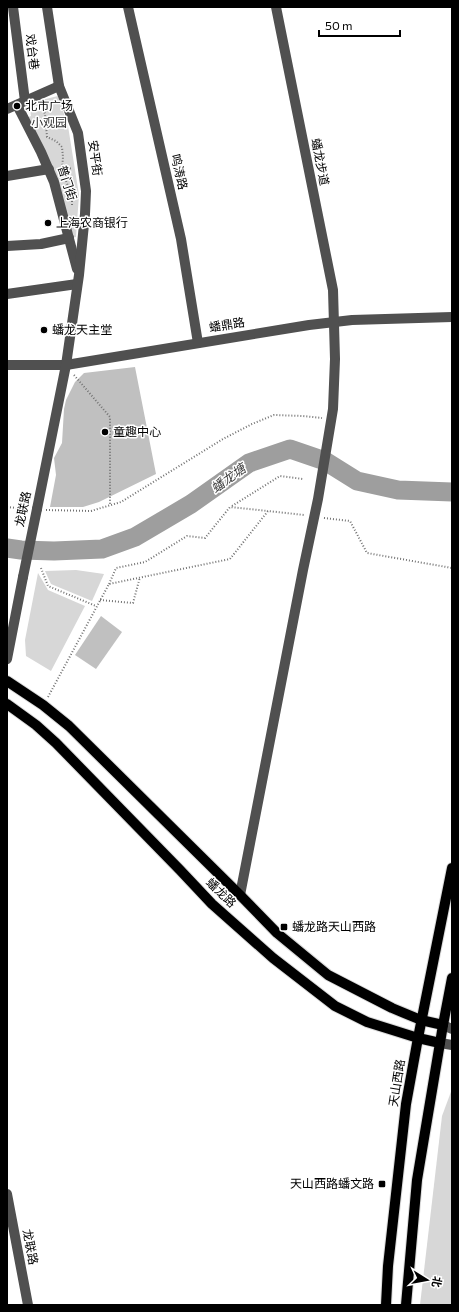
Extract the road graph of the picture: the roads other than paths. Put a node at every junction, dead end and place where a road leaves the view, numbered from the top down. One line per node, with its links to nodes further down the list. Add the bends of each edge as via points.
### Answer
1 (13, 7): 6 (street, 戏台巷)
2 (47, 7): 5 (street, 安平街)
3 (128, 7): 15 (street, 鸣涛路, via 181,239)
4 (276, 7): 14 (street, 蟠龙步道, via 333,290)
5 (59, 86): 6 (street); 11 (street, 安平街, via 78,133 86,191)
6 (16, 105): 7 (street, 普门街)
7 (50, 171): 8 (street); 9 (street, 普门街)
8 (7, 176)
9 (69, 238): 10 (street, via 41,244); 11 (street, 普门街)
10 (7, 246)
11 (78, 280): 12 (street); 17 (street, 安平街)
12 (7, 294)
13 (452, 317): 14 (street, 蟠鼎路)
14 (334, 322): 15 (street, 蟠鼎路); 22 (street, 蟠龙步道, via 335,359 331,423)
15 (198, 343): 17 (street, 蟠鼎路)
16 (7, 365): 17 (street, 蟠鼎路)
17 (66, 365): 18 (street, 龙联路, bridge, via 35,509)
18 (7, 659)
19 (7, 681): 22 (main road, 蟠龙路, via 43,705 68,726)
20 (7, 704): 26 (main road, 蟠龙路, via 56,743 212,904 273,958 335,1006 367,1022)
21 (452, 868): 24 (main road, 天山西路)
22 (240, 895): 24 (main road, 蟠龙路, via 277,933 328,975)
23 (452, 978): 25 (main road)
24 (421, 1020): 25 (main road, 蟠龙路); 26 (main road, 天山西路)
25 (447, 1027): 27 (main road)
26 (418, 1038): 27 (main road, 蟠龙路); 31 (main road, 天山西路, via 404,1119)
27 (440, 1043): 28 (street, 蟠龙路); 32 (main road, via 417,1180)
28 (452, 1045)
29 (7, 1194): 30 (street, 龙联路)
30 (28, 1305)
31 (386, 1305)
32 (406, 1305)

